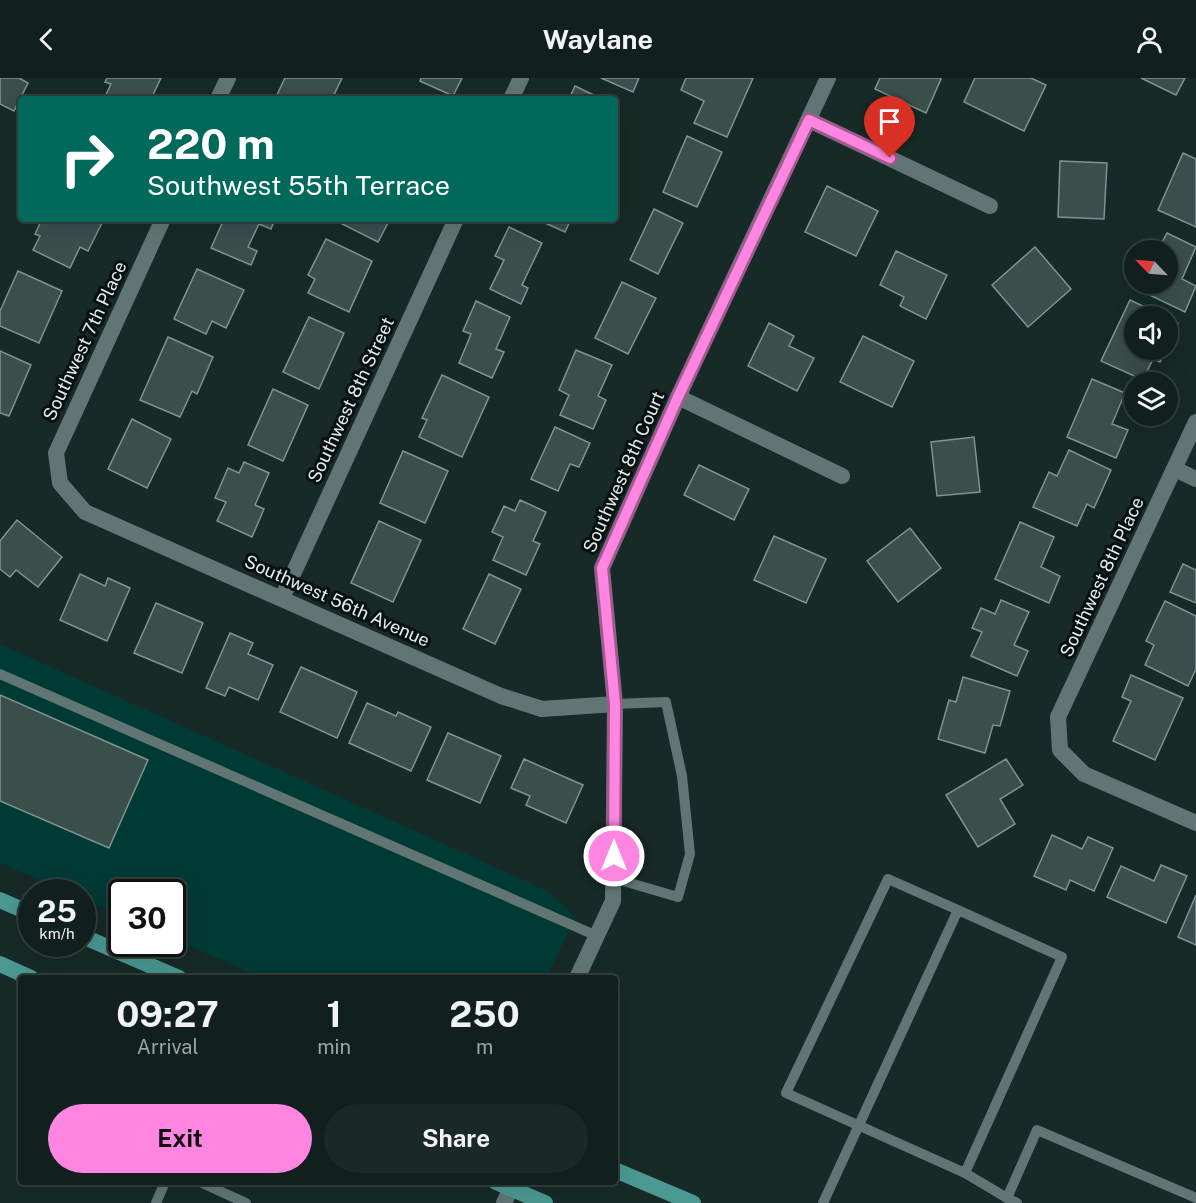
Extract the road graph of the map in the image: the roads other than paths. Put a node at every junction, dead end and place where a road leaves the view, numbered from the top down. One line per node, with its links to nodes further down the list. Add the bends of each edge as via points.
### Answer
1 (228, 78): 4 (street)
2 (521, 78): 5 (street)
3 (828, 78): 6 (street, Southwest 8th Court)
4 (219, 96)
5 (512, 96)
6 (809, 120): 7 (street); 10 (street, Southwest 8th Court)
7 (990, 206)
8 (162, 222): 15 (street, Southwest 7th Place, via 56,453)
9 (455, 222): 16 (street, Southwest 8th Street)
10 (678, 397): 13 (street); 18 (street, Southwest 8th Court, via 602,568)
11 (1196, 422): 12 (street, Southwest 8th Place)
12 (1175, 469): 14 (street); 19 (street, Southwest 8th Place, via 1058,717 1060,750 1083,774)
13 (842, 476)
14 (1196, 479)
15 (60, 483): 16 (street, Southwest 56th Avenue, via 85,512)
16 (282, 598): 18 (street, Southwest 56th Avenue, via 501,696 542,709)
17 (0, 674): 24 (lane)
18 (615, 704): 20 (street, Southwest 8th Court); 20 (lane, via 666,702 682,776 690,854 678,897)
19 (1196, 824)
20 (613, 878): 24 (street, Southwest 8th Court, via 613,901)
21 (0, 900): 22 (main road)
22 (18, 908)
23 (957, 910): 30 (lane); 30 (lane, via 888,879 786,1093); 32 (lane, via 1062,957)
24 (597, 936): 29 (street, Southwest 8th Court)
25 (96, 942): 28 (main road)
26 (2, 966): 27 (main road)
27 (24, 975)
28 (172, 975)
29 (578, 975)
30 (859, 1125): 32 (lane); 42 (lane)
31 (618, 1171): 41 (main road)
32 (965, 1173): 37 (lane)
33 (164, 1185): 38 (lane)
34 (207, 1185): 39 (lane)
35 (508, 1189): 40 (main road)
36 (1196, 1198): 37 (lane, via 1037,1130)
37 (1012, 1201)
38 (156, 1203)
39 (246, 1203)
40 (545, 1203)
41 (693, 1203)
42 (822, 1203)

